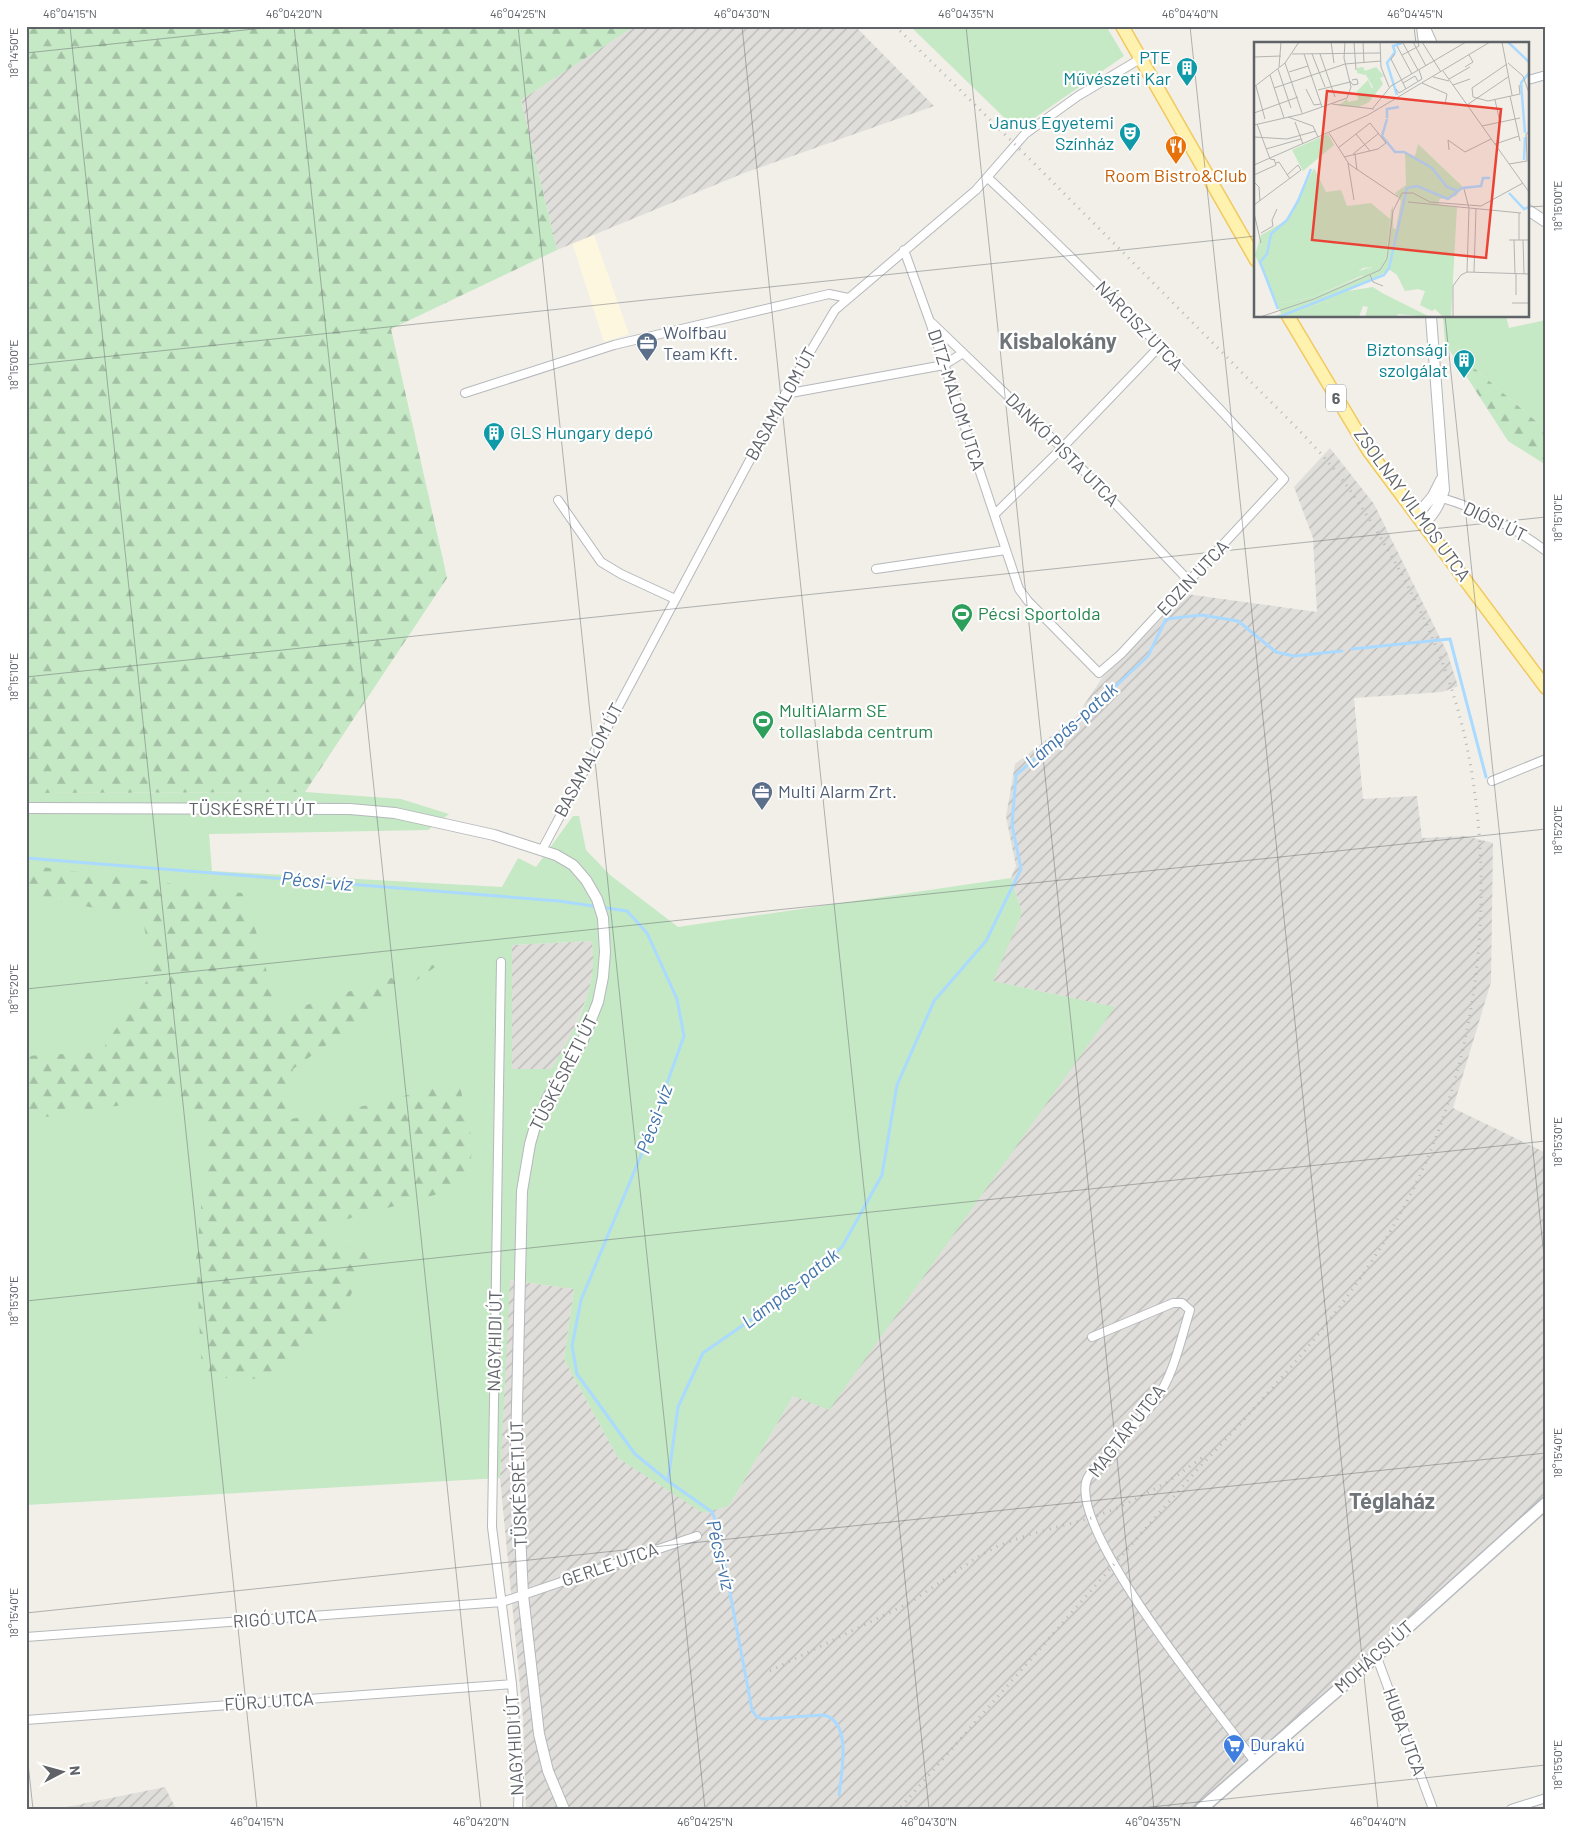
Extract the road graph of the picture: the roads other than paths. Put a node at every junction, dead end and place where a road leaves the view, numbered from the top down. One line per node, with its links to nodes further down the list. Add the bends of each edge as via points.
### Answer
1 (1122, 26): 5 (main road)
2 (1423, 26): 3 (street); 4 (street)
3 (1423, 42)
4 (1431, 42)
5 (1140, 59): 8 (street, BASAMALOM ÚT, via 1078,96 1025,134); 12 (main road)
6 (1546, 76): 7 (street)
7 (1530, 80)
8 (988, 178): 11 (street, BASAMALOM ÚT); 17 (street, NÁRCISZ UTCA, via 1062,247)
9 (1530, 211): 10 (street)
10 (1546, 222)
11 (904, 250): 13 (street, BASAMALOM ÚT); 16 (street, DITZ-MALOM UTCA)
12 (1254, 257)
13 (848, 298): 20 (street, via 829,294 614,345); 21 (street, BASAMALOM ÚT, via 835,310)
14 (1289, 318): 28 (main road, ZSOLNAY VILMOS UTCA / 6, via 1368,450)
15 (1430, 318): 23 (street)
16 (930, 322): 18 (street, DANKÓ PISTA UTCA); 19 (street, DITZ-MALOM UTCA)
17 (1159, 347): 22 (street); 24 (street, NÁRCISZ UTCA)
18 (963, 353): 19 (street); 22 (street, DANKÓ PISTA UTCA)
19 (944, 366): 21 (street); 27 (street, DITZ-MALOM UTCA)
20 (465, 393)
21 (785, 394): 33 (street, BASAMALOM ÚT)
22 (1062, 448): 27 (street); 32 (street, DANKÓ PISTA UTCA)
23 (1443, 474): 25 (street); 28 (street)
24 (1284, 480): 32 (street, EOZIN UTCA)
25 (1442, 498): 28 (street, via 1430,518); 30 (street, DIÓSI ÚT, via 1491,517 1526,535)
26 (558, 500): 33 (street, via 601,562)
27 (995, 514): 29 (street, DITZ-MALOM UTCA)
28 (1420, 519): 35 (main road, ZSOLNAY VILMOS UTCA / 6)
29 (1006, 550): 31 (street); 34 (street, DITZ-MALOM UTCA, via 1019,589 1028,601)
30 (1546, 551)
31 (876, 569)
32 (1190, 582): 34 (street, EOZIN UTCA)
33 (675, 599): 39 (street, BASAMALOM ÚT)
34 (1099, 673)
35 (1546, 688)
36 (1546, 760): 37 (street)
37 (1492, 782)
38 (26, 808): 39 (street, TÜSKÉSRÉTI ÚT, via 368,810 494,835)
39 (542, 850): 44 (street, TÜSKÉSRÉTI ÚT, via 572,865 586,880 597,898 603,918 605,952 598,1002 582,1040 536,1123 522,1191 516,1449)
40 (501, 962): 45 (street, NAGYHIDI ÚT, via 492,1527)
41 (1092, 1337): 50 (street, MAGTÁR UTCA, via 1173,1303 1182,1303 1190,1310 1164,1389 1092,1472 1086,1485 1086,1502 1101,1541 1149,1622)
42 (1546, 1503): 47 (main road, MOHÁCSI ÚT)
43 (697, 1536): 44 (street, GERLE UTCA)
44 (523, 1595): 45 (street, RIGÓ UTCA); 53 (street, TÜSKÉSRÉTI ÚT, via 539,1734 548,1771)
45 (502, 1602): 46 (street, RIGÓ UTCA); 48 (street, NAGYHIDI ÚT)
46 (26, 1637)
47 (1376, 1655): 50 (main road, MOHÁCSI ÚT); 55 (street, HUBA UTCA)
48 (512, 1684): 49 (street, FÜRJ UTCA); 52 (street, NAGYHIDI ÚT, via 519,1776)
49 (26, 1720)
50 (1256, 1762): 54 (main road, MOHÁCSI ÚT)
51 (1546, 1798): 56 (street)
52 (518, 1809)
53 (564, 1809)
54 (1201, 1809)
55 (1432, 1809)
56 (1511, 1809)

